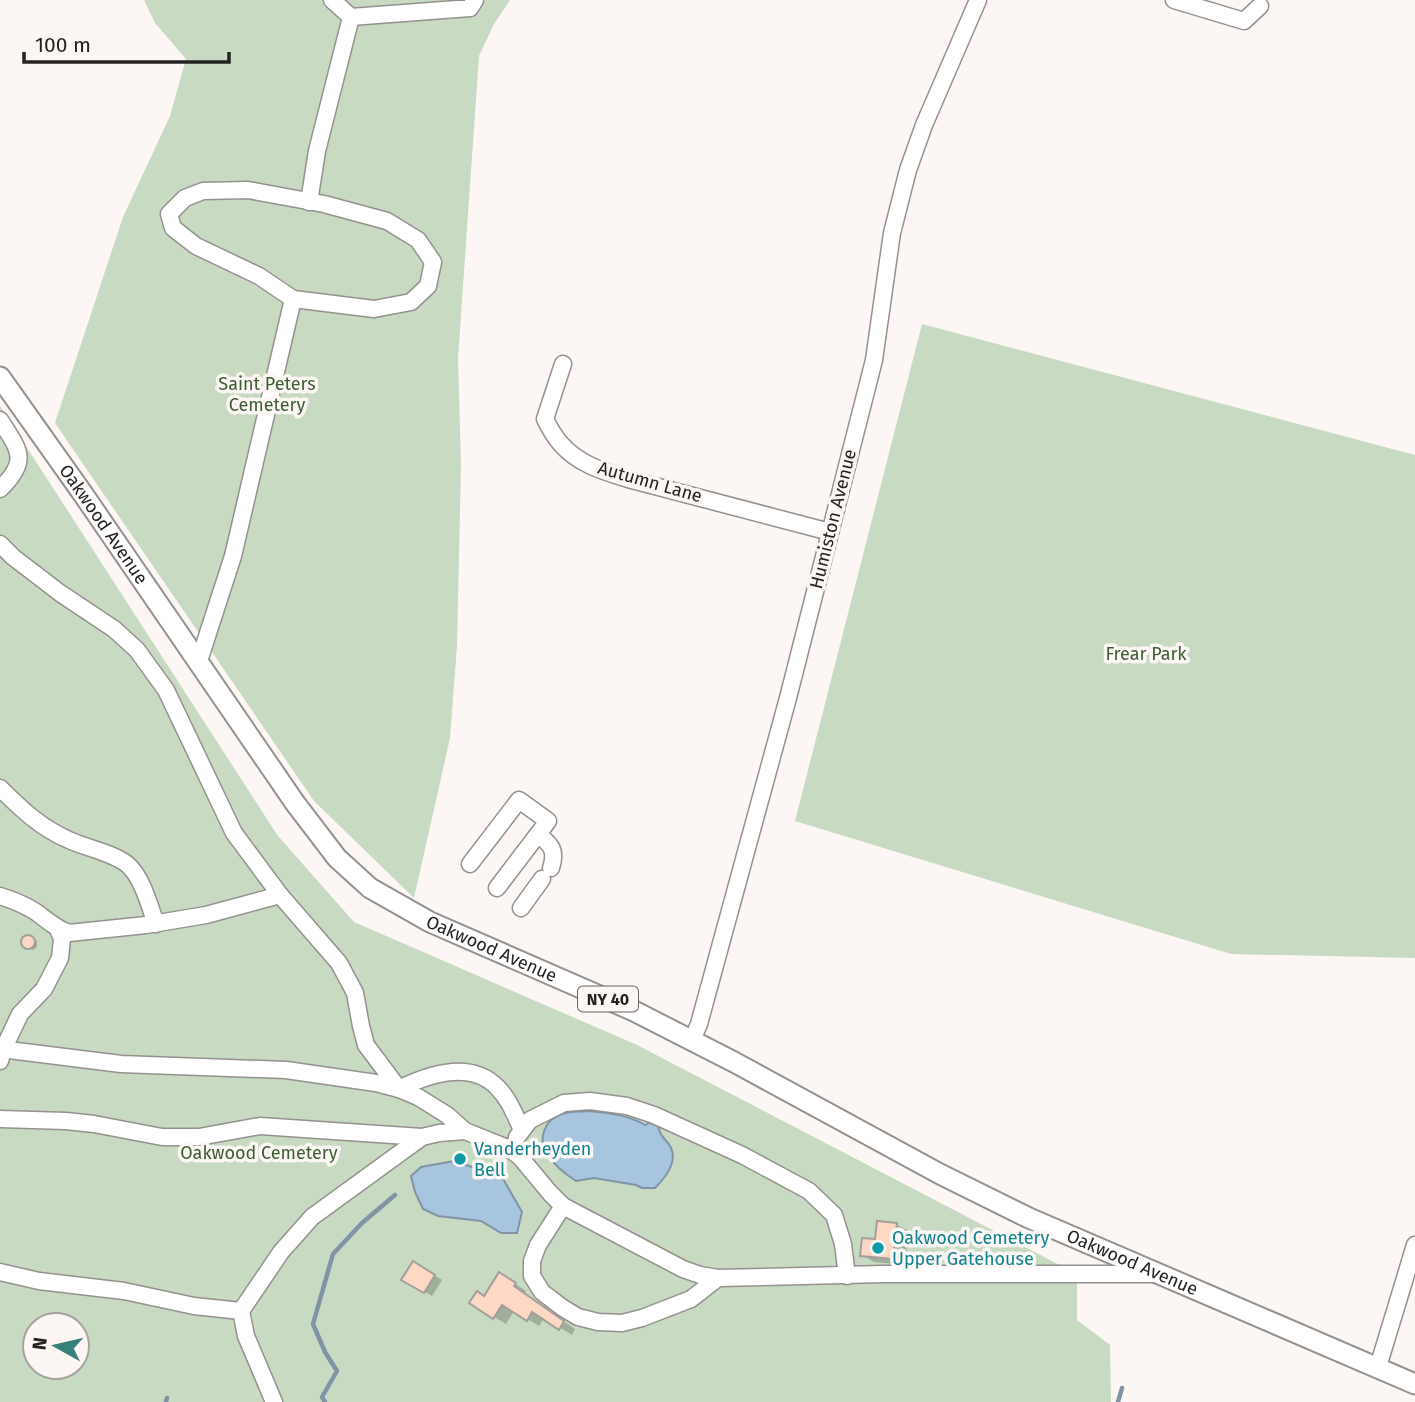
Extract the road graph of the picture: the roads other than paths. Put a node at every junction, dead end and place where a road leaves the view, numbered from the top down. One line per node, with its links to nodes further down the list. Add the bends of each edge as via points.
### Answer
1 (332, 0): 6 (street)
2 (475, 0): 6 (street, via 470,8)
3 (978, 0): 13 (street, Humiston Avenue, via 908,170 892,233 874,360)
4 (1174, 0): 5 (street, via 1244,21)
5 (1260, 6)
6 (351, 18): 7 (street, via 317,151)
7 (309, 202): 8 (street, via 248,190 204,191 185,198 169,215 173,228 196,246 259,276); 8 (street, via 387,221 418,240 433,262 428,286 411,302 374,309)
8 (293, 299): 15 (street, via 233,556)
9 (563, 364): 13 (street, Autumn Lane, via 545,419 559,442 578,460 628,479)
10 (0, 377): 15 (main road, Oakwood Avenue / NY 40)
11 (0, 420): 12 (street, via 19,448 19,465)
12 (0, 489)
13 (830, 532): 25 (street, Humiston Avenue)
14 (0, 544): 20 (street, via 137,650 166,690 234,833)
15 (199, 661): 25 (main road, Oakwood Avenue / NY 40, via 295,803 337,858 370,888 430,922)
16 (0, 788): 23 (street, via 48,830 129,866)
17 (538, 834): 18 (street, via 548,821 519,800); 19 (street); 22 (street, via 551,845 554,858)
18 (470, 864)
19 (497, 888)
20 (280, 895): 23 (street); 27 (street, via 339,963 355,993 366,1045)
21 (0, 896): 24 (street, via 34,911)
22 (521, 908)
23 (156, 923): 24 (street, via 69,933)
24 (58, 929): 26 (street, via 60,958 44,989 20,1014)
25 (692, 1040): 36 (main road, Oakwood Avenue / NY 40, via 940,1174)
26 (1, 1053): 27 (street, via 121,1064 286,1070)
27 (399, 1089): 29 (street, via 456,1071 477,1074 496,1086); 30 (street, via 447,1115)
28 (0, 1119): 31 (street, via 66,1121 162,1137 199,1137 260,1126)
29 (522, 1130): 32 (street); 37 (street, via 530,1120 564,1103 614,1104 654,1115 809,1191 834,1215)
30 (464, 1131): 31 (street); 32 (street)
31 (422, 1137): 39 (street, via 312,1217 281,1252)
32 (510, 1149): 33 (street)
33 (563, 1206): 38 (street, via 683,1269); 38 (street, via 538,1245 532,1276 542,1292 578,1317 622,1323 642,1318 691,1299)
34 (1415, 1245): 40 (street)
35 (0, 1272): 39 (street)
36 (1160, 1274): 37 (street); 40 (main road, Oakwood Avenue / NY 40)
37 (847, 1276): 38 (street)
38 (718, 1278)
39 (241, 1311): 42 (street, via 246,1336)
40 (1378, 1367): 41 (main road, Oakwood Avenue / NY 40)
41 (1415, 1384)
42 (274, 1402)

